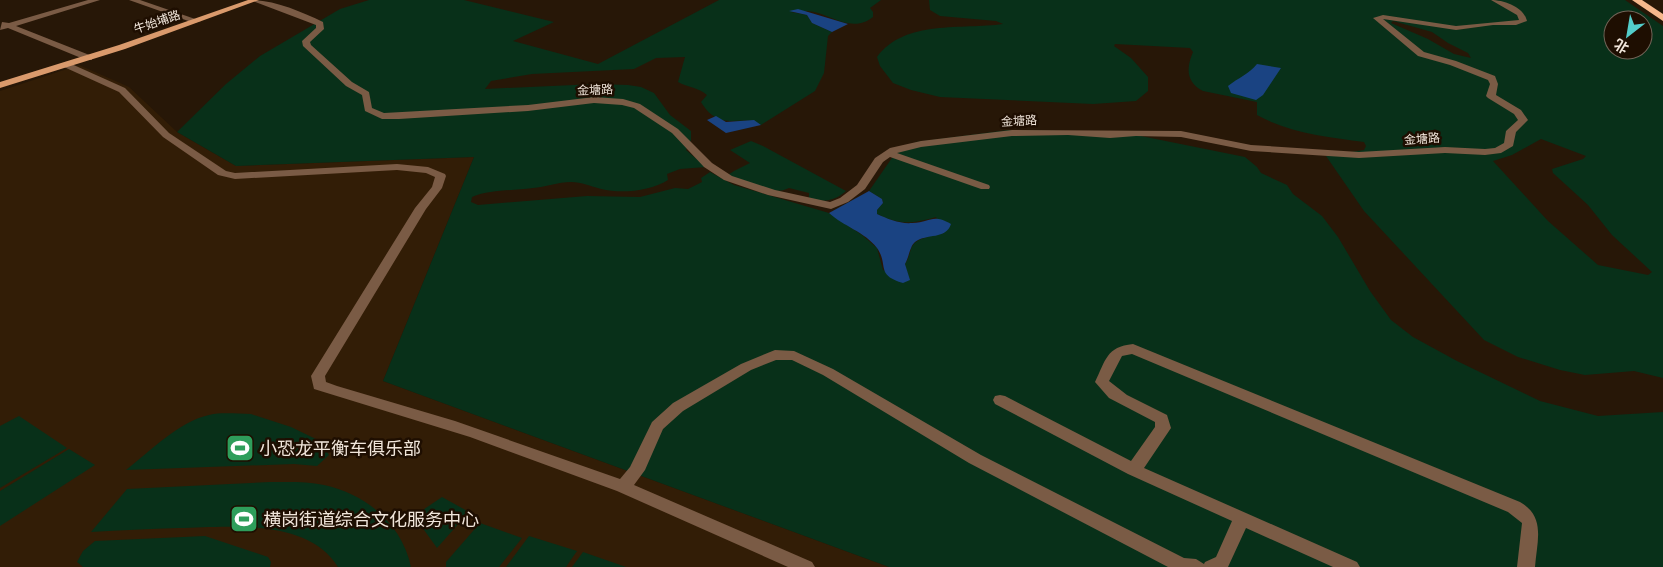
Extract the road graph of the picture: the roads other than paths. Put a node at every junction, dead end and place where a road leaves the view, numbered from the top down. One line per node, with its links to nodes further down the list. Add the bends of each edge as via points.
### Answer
1 (96, 0): 8 (street)
2 (133, 0): 7 (street)
3 (1495, 0): 13 (street, 金塘路, via 1520,13 1522,21 1462,28 1378,18 1421,54 1492,78 1491,96 1518,112 1523,120 1513,128 1509,144 1496,151 1351,155 1251,148 1180,134 1068,132 1004,133 921,144)
4 (1636, 0): 6 (highway)
5 (260, 1): 7 (main road, 牛始埔路); 13 (street, 金塘路, via 320,24 320,29 306,40 307,46 349,84 366,94 371,112 390,116 512,109 594,100 622,102 638,106 675,131 708,165 728,178 826,208 861,187 879,160)
6 (1663, 18)
7 (197, 21): 9 (main road, 牛始埔路)
8 (3, 25): 9 (street)
9 (89, 58): 10 (main road, 牛始埔路)
10 (67, 65): 11 (main road, 牛始埔路); 12 (main road, 牛始埔路); 17 (street, via 122,90 166,135 222,173 235,176 397,167 428,170 441,176 437,188 421,208 318,376 319,384 349,397 425,417)
11 (0, 86)
12 (0, 89)
13 (888, 153): 14 (street)
14 (985, 187)
15 (1000, 400): 16 (street)
16 (1134, 470): 18 (street); 23 (street, via 1163,428 1162,419 1119,397 1102,382 1118,353 1133,349 1523,512 1530,524)
17 (623, 487): 19 (street); 20 (street, via 638,470 658,426 678,407 775,354 794,356 828,372 975,459 1181,565)
18 (1242, 519): 21 (street, via 1222,562); 22 (street)
19 (806, 567)
20 (1196, 567)
21 (1211, 567)
22 (1351, 567)
23 (1526, 567)

